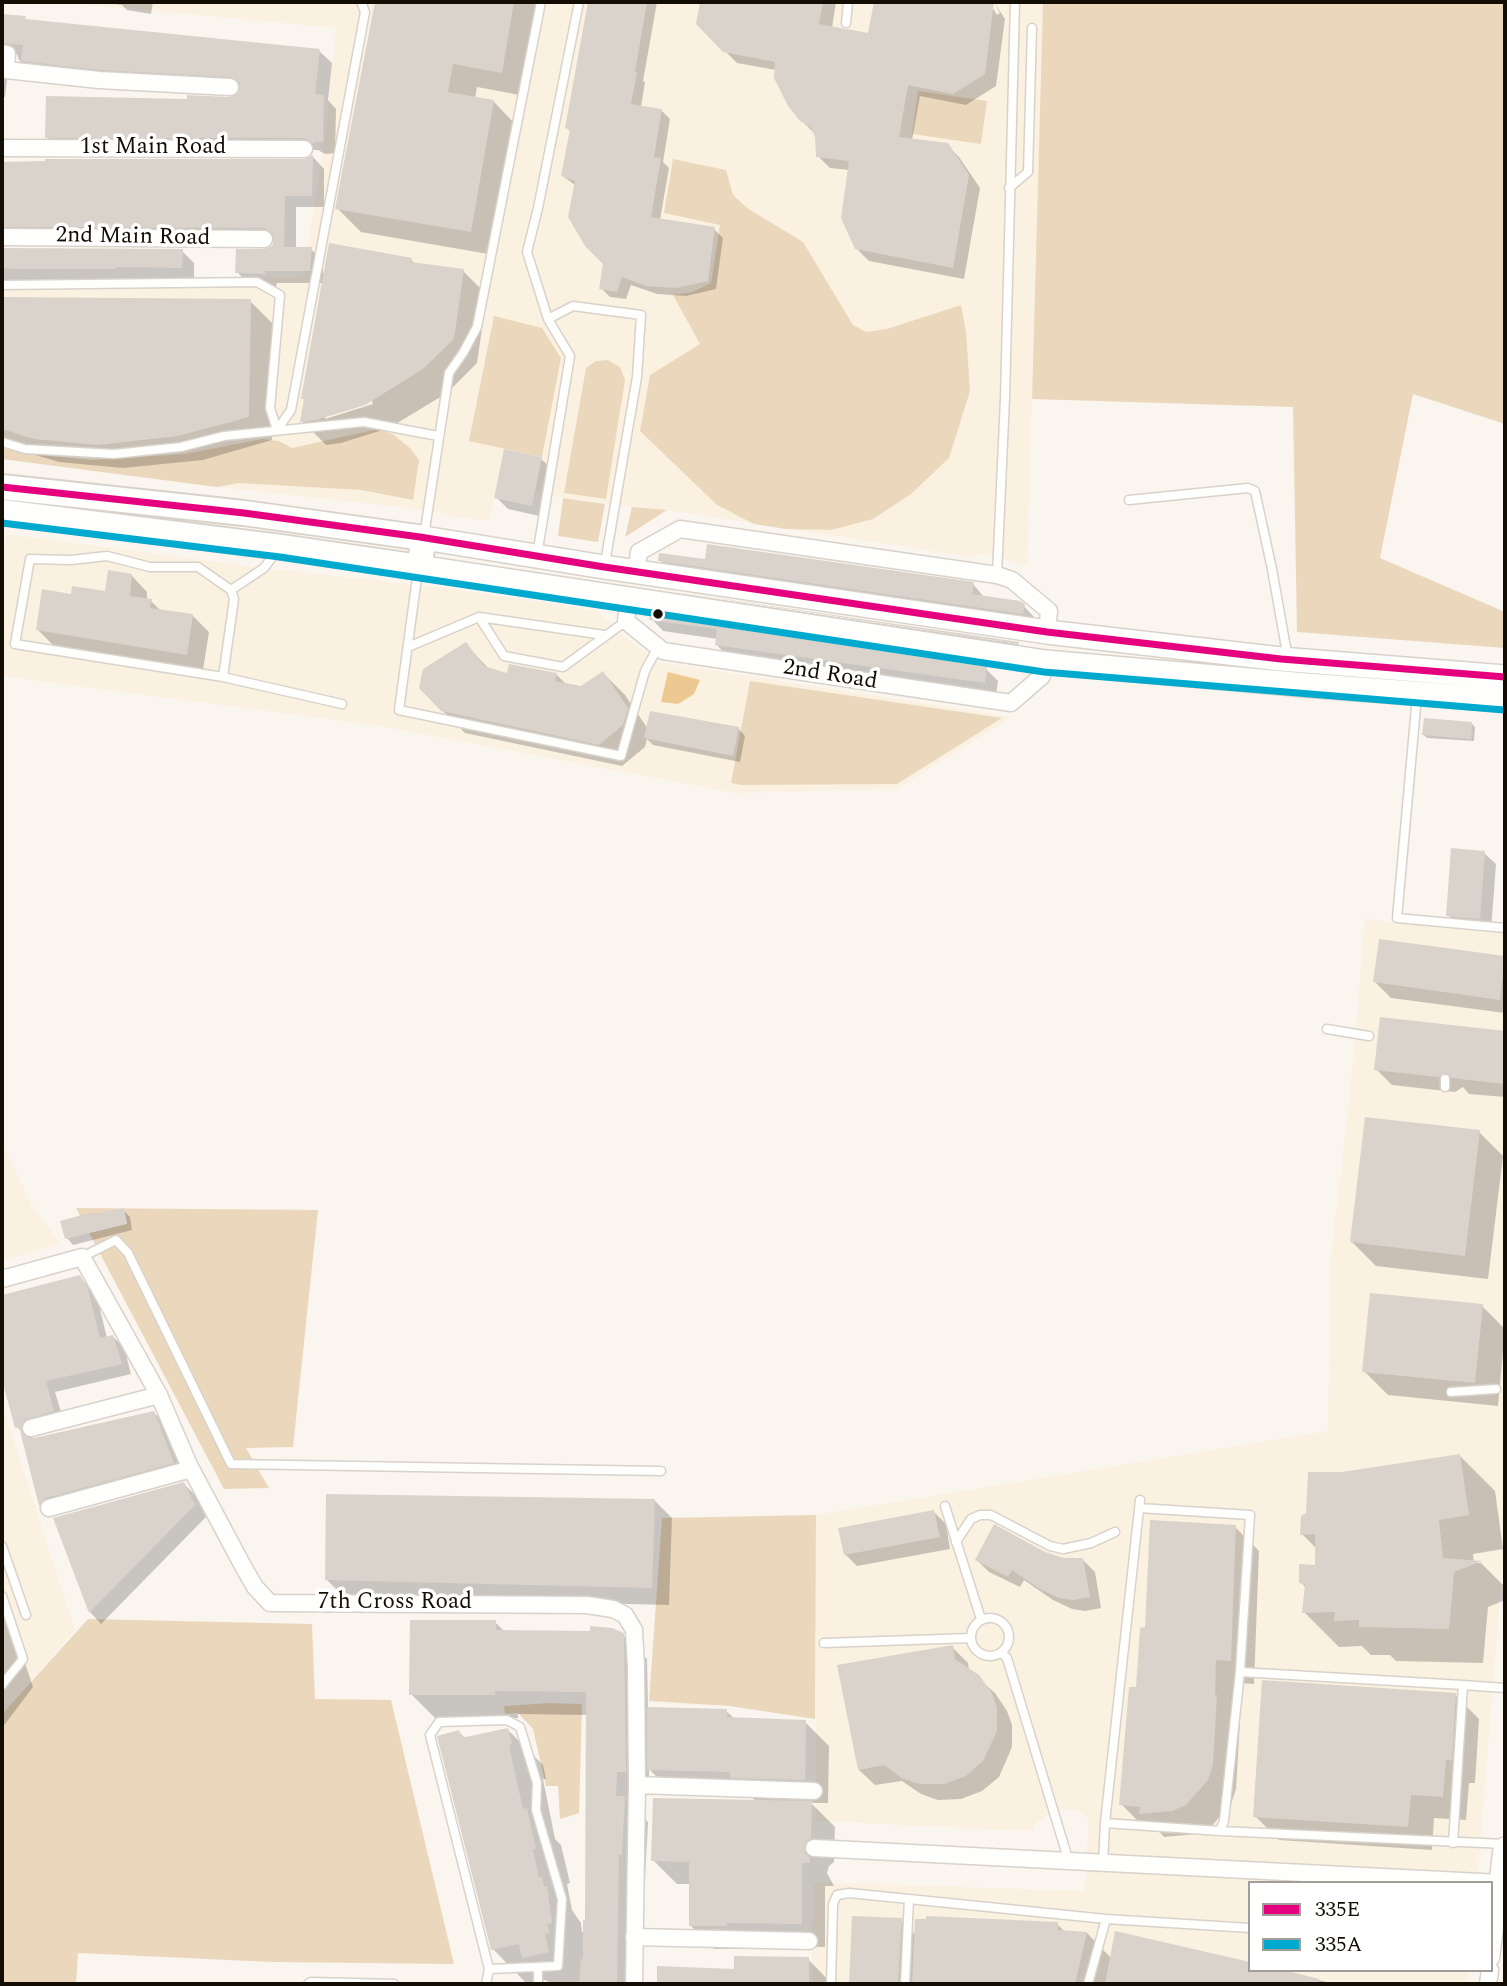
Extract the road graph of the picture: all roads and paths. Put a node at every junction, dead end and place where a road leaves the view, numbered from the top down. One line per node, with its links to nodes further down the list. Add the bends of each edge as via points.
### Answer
1 (360, 2): 17 (lane, via 365,12 292,410)
2 (541, 2): 18 (lane, via 477,327 449,373)
3 (579, 2): 16 (lane, via 527,252)
4 (848, 2): 6 (lane)
5 (1015, 2): 12 (lane)
6 (845, 23)
7 (1032, 29): 12 (lane, via 1028,172)
8 (2, 53): 9 (street, via 7,54 6,70)
9 (230, 87)
10 (2, 148): 11 (street, 1st Main Road)
11 (304, 149)
12 (1009, 188): 29 (lane)
13 (2, 237): 14 (street, 2nd Main Road)
14 (264, 239)
15 (2, 285): 17 (lane, via 257,282 280,295 270,408)
16 (548, 319): 25 (lane, via 570,356); 27 (lane, via 573,306 640,315 637,377)
17 (277, 430): 18 (lane, via 365,422); 19 (lane, via 114,454 25,449)
18 (438, 436): 23 (lane)
19 (2, 442)
20 (2, 487): 23 (main road)
21 (1129, 500): 37 (lane, via 1255,491)
22 (2, 512): 24 (main road, 2nd Road)
23 (424, 538): 25 (main road); 26 (main road)
24 (281, 547): 26 (main road, 2nd Road); 30 (lane, via 264,568)
25 (537, 555): 27 (main road)
26 (419, 567): 31 (main road, 2nd Road); 35 (lane)
27 (604, 567): 28 (main road)
28 (636, 572): 29 (street, via 639,552 680,529); 33 (main road)
29 (997, 575): 33 (street, via 1012,580 1049,611)
30 (231, 590): 39 (lane, via 234,599); 39 (lane, via 198,566 150,567 107,556 30,559 15,644)
31 (627, 610): 34 (lane); 36 (street, 2nd Road); 38 (main road, 2nd Road)
32 (479, 617): 34 (lane); 34 (lane, via 504,656 563,667); 35 (lane)
33 (1047, 632): 37 (main road)
34 (604, 635)
35 (408, 647): 36 (lane, via 399,710 621,756 645,671)
36 (658, 647): 38 (street, 2nd Road, via 1011,703 1042,676)
37 (1288, 660): 40 (main road)
38 (1046, 662): 41 (main road, 2nd Road)
39 (223, 677): 43 (lane)
40 (1505, 677)
41 (1418, 693): 42 (main road, 2nd Road); 44 (lane, via 1397,918)
42 (1505, 700)
43 (342, 704)
44 (1505, 928)
45 (1327, 1030): 46 (lane)
46 (1369, 1037)
47 (82, 1256): 48 (street); 51 (street, 7th Cross Road); 54 (lane, via 116,1241 128,1253 231,1464)
48 (2, 1279)
49 (1496, 1389): 50 (lane)
50 (1451, 1392)
51 (159, 1395): 52 (street); 53 (street, 7th Cross Road)
52 (31, 1428)
53 (191, 1469): 56 (street); 70 (street, 7th Cross Road, via 255,1587 270,1603 587,1605 625,1615 634,1630)
54 (662, 1471)
55 (945, 1506): 58 (lane)
56 (49, 1508)
57 (1115, 1532): 58 (lane, via 1063,1549 991,1515 980,1515 971,1519)
58 (956, 1542): 62 (lane)
59 (2, 1546): 61 (lane)
60 (2, 1596): 67 (lane, via 23,1659)
61 (26, 1615)
62 (981, 1619): 63 (lane); 65 (lane, via 996,1618 1007,1627 1009,1642)
63 (971, 1638): 64 (lane); 65 (lane, via 985,1656)
64 (824, 1643)
65 (1001, 1653): 77 (lane, via 1007,1658)
66 (1240, 1672): 68 (lane); 72 (lane, via 1250,1515 1139,1504); 73 (lane)
67 (2, 1685)
68 (1463, 1685): 69 (lane); 74 (lane)
69 (1505, 1688)
70 (637, 1785): 71 (street); 85 (street, 7th Cross Road)
71 (814, 1791)
72 (1105, 1823): 73 (lane); 78 (lane)
73 (1220, 1831): 74 (lane)
74 (1452, 1843): 75 (lane)
75 (1505, 1846): 81 (main road)
76 (814, 1848): 77 (street)
77 (1069, 1861): 78 (street)
78 (1103, 1863): 79 (street)
79 (1368, 1880): 80 (street)
80 (1413, 1881)
81 (1503, 1883): 87 (street)
82 (909, 1899): 83 (lane); 95 (lane, via 837,1895); 96 (lane)
83 (1106, 1919): 84 (lane); 97 (lane)
84 (1248, 1928)
85 (634, 1937): 86 (street); 94 (street, 7th Cross Road)
86 (809, 1941)
87 (1496, 1949)
88 (538, 1968): 89 (lane); 89 (lane, via 558,1966 562,1899 536,1810 537,1783 520,1727 507,1720 439,1722 430,1735); 93 (lane)
89 (489, 1969): 92 (lane)
90 (308, 1984): 91 (lane)
91 (394, 1984)
92 (486, 1984)
93 (538, 1984)
94 (634, 1984)
95 (831, 1984)
96 (905, 1984)
97 (1088, 1984)

